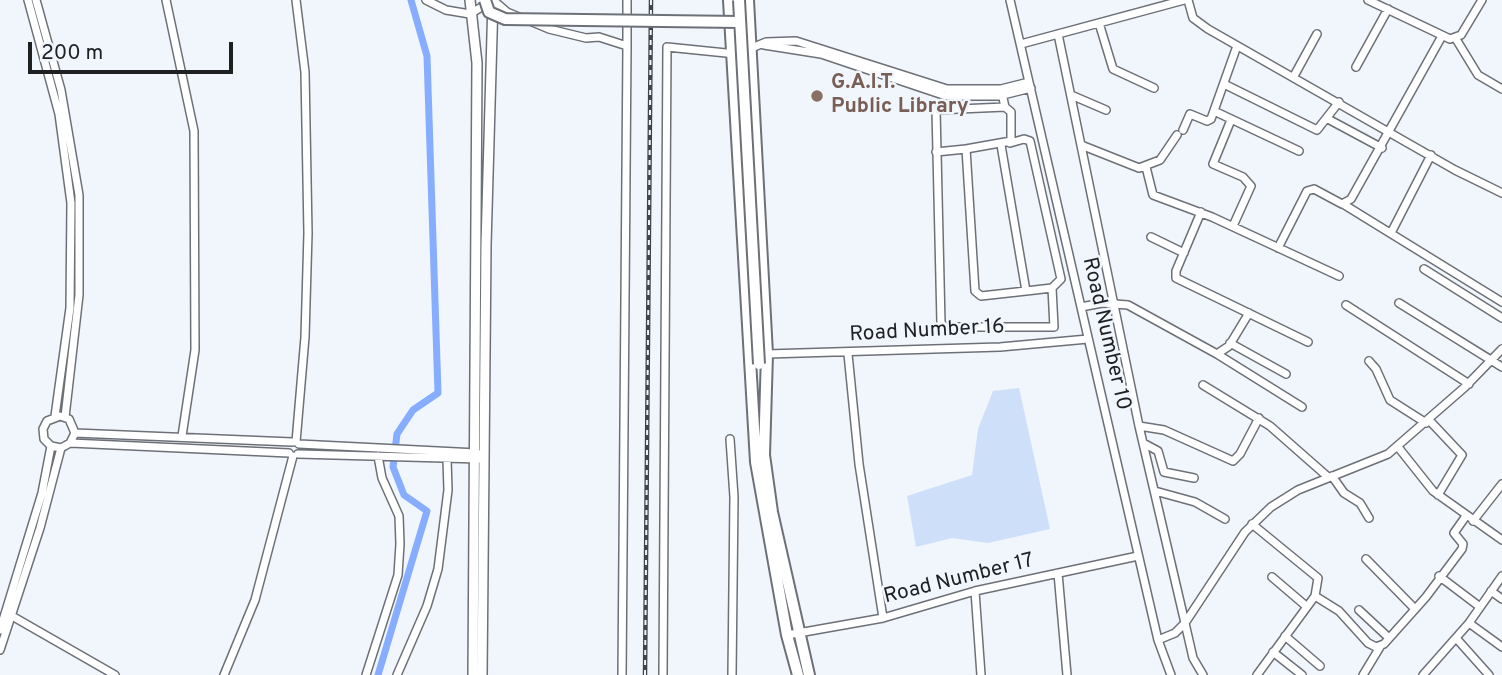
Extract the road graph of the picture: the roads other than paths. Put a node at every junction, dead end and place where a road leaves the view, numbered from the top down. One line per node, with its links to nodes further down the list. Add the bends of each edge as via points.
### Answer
1 (28, 0): 88 (street, via 59,114 71,203 70,308)
2 (36, 0): 89 (street, via 64,102 79,195 79,295)
3 (166, 0): 94 (street, via 194,131 195,350)
4 (296, 0): 97 (street, via 305,72 308,233)
5 (426, 0): 18 (street)
6 (470, 0): 18 (main road)
7 (485, 0): 19 (highway, bridge, via 489,12 505,19)
8 (493, 0): 18 (street); 26 (street, via 507,12 549,29); 105 (main road)
9 (627, 0): 26 (street)
10 (729, 0): 29 (highway)
11 (739, 0): 19 (highway, bridge)
12 (748, 0): 28 (highway)
13 (1010, 0): 25 (street, Road Number 10)
14 (1186, 0): 20 (street); 27 (street, via 1193,18)
15 (1368, 0): 17 (street)
16 (1482, 0): 24 (street)
17 (1388, 9): 23 (street); 30 (street)
18 (470, 14): 105 (main road, via 477,63)
19 (740, 22): 83 (highway, bridge)
20 (1099, 23): 21 (street); 34 (street, via 1113,69)
21 (1058, 34): 25 (street); 37 (street)
22 (1317, 34): 31 (street)
23 (1442, 36): 24 (street); 44 (street)
24 (1456, 39): 35 (street, via 1478,75)
25 (1021, 44): 33 (street, Road Number 10)
26 (627, 46): 154 (street)
27 (1237, 46): 31 (street); 32 (street)
28 (751, 48): 29 (street); 36 (street, via 785,40 936,87); 77 (highway)
29 (732, 55): 83 (highway); 155 (street, via 667,47)
30 (1356, 67)
31 (1294, 76): 38 (street)
32 (1224, 84): 41 (street); 42 (street, via 1317,130)
33 (1030, 85): 36 (street); 70 (street, Road Number 10)
34 (1154, 88)
35 (1502, 89)
36 (1002, 92): 39 (street)
37 (1071, 94): 40 (street); 47 (street)
38 (1339, 102): 42 (street); 44 (street)
39 (1005, 107): 45 (street, via 1011,112); 50 (street, via 938,108)
40 (1106, 110)
41 (1214, 111): 43 (street); 53 (street, via 1209,121 1190,114 1160,159)
42 (1328, 119): 48 (street)
43 (1231, 120): 51 (street); 57 (street, via 1213,164 1243,177 1251,186)
44 (1391, 131): 48 (street); 52 (street)
45 (1010, 143): 46 (street); 64 (street, via 1030,141 1061,279)
46 (1001, 145): 49 (street); 65 (street)
47 (1081, 145): 53 (street, via 1131,167); 67 (street)
48 (1382, 148): 55 (street, via 1351,199)
49 (966, 149): 50 (street); 65 (street, via 975,291 981,296)
50 (936, 152): 64 (street, via 945,327 1051,329 1055,323)
51 (1299, 152)
52 (1431, 156): 54 (street); 58 (street)
53 (1146, 167): 56 (street, via 1153,195)
54 (1502, 193)
55 (1342, 204): 58 (street); 60 (street, via 1314,189 1307,191)
56 (1201, 212): 57 (street); 61 (street)
57 (1233, 226): 60 (street)
58 (1391, 233): 66 (street)
59 (1151, 237): 61 (street)
60 (1278, 248): 63 (street)
61 (1184, 253): 71 (street, via 1176,278)
62 (1424, 269): 72 (street)
63 (1339, 276)
64 (1052, 288): 65 (street)
65 (1026, 291)
66 (1502, 302)
67 (1114, 303): 70 (street); 79 (street, via 1136,308); 92 (street)
68 (1399, 303): 80 (street)
69 (1346, 305): 85 (street)
70 (1081, 307): 73 (street, Road Number 10)
71 (1248, 313): 74 (street); 75 (street)
72 (1502, 317)
73 (1088, 339): 78 (street, Road Number 16); 117 (street, Road Number 10)
74 (1308, 342)
75 (1230, 343): 79 (street); 84 (street)
76 (1502, 349): 80 (street)
77 (767, 354): 78 (street, Road Number 16); 83 (highway)
78 (848, 354): 132 (street, via 859,464)
79 (1217, 354): 87 (street)
80 (1493, 360): 82 (street); 85 (street)
81 (1369, 361): 91 (street, via 1390,400)
82 (1502, 367)
83 (759, 373): 136 (highway, via 756,462)
84 (1286, 374)
85 (1469, 384): 91 (street)
86 (1203, 385): 90 (street)
87 (1302, 407)
88 (55, 416): 89 (street); 99 (street, via 43,429)
89 (65, 417): 93 (street)
90 (1259, 418): 92 (street, via 1234,461 1164,430); 107 (street)
91 (1428, 421): 101 (street); 111 (street, via 1462,455)
92 (1139, 426): 98 (street)
93 (75, 433): 94 (street); 96 (street)
94 (182, 436): 97 (street)
95 (730, 439): 156 (street, via 734,497)
96 (70, 443): 100 (street); 102 (street)
97 (296, 443): 102 (street); 102 (street, via 287,448); 103 (street)
98 (1143, 443): 108 (street, via 1158,451 1164,472); 110 (street)
99 (51, 446): 100 (street); 135 (street, via 42,493)
100 (61, 447): 131 (street)
101 (1398, 447): 107 (street, via 1375,461); 111 (street)
102 (294, 454): 103 (street); 149 (street, via 255,600)
103 (381, 454): 104 (street); 150 (street, via 382,478 398,516 398,575)
104 (402, 454): 105 (street); 106 (street)
105 (479, 456): 106 (street); 152 (main road); 153 (main road)
106 (447, 459): 151 (street, via 448,490 438,569)
107 (1330, 476): 112 (street, via 1360,503); 115 (street, via 1284,498)
108 (1194, 478)
109 (1502, 484): 114 (street)
110 (1155, 491): 113 (street, via 1205,506); 133 (street)
111 (1438, 495): 114 (street)
112 (1369, 518)
113 (1225, 519)
114 (1470, 519): 116 (street); 120 (street, via 1454,533 1462,549)
115 (1252, 524): 125 (street, via 1318,578); 133 (street)
116 (1502, 539)
117 (1138, 556): 119 (street, Road Number 17); 140 (street, Road Number 10)
118 (1366, 559): 130 (street)
119 (1058, 573): 124 (street, Road Number 17); 160 (street)
120 (1439, 576): 128 (street); 130 (street)
121 (1502, 576): 123 (street)
122 (1272, 577): 127 (street)
123 (1491, 590): 126 (street); 128 (street)
124 (975, 591): 132 (street, Road Number 17); 159 (street)
125 (1315, 596): 127 (street); 142 (street, via 1339,611 1368,643)
126 (1502, 599)
127 (1306, 606): 137 (street)
128 (1480, 607): 134 (street)
129 (1359, 610): 138 (street)
130 (1413, 611): 138 (street)
131 (12, 616): 143 (street); 148 (street)
132 (883, 618): 136 (street, Road Number 17)
133 (1185, 623): 140 (street); 163 (street)
134 (1469, 623): 139 (street); 141 (street)
135 (0, 630)
136 (792, 634): 157 (highway); 158 (highway)
137 (1285, 636): 144 (street); 145 (street)
138 (1389, 638): 142 (street)
139 (1457, 638): 147 (street); 167 (street)
140 (1158, 640): 146 (street, Road Number 10)
141 (1502, 646)
142 (1380, 647): 166 (street)
143 (0, 650)
144 (1273, 652): 164 (street); 165 (street)
145 (1320, 666)
146 (1166, 667): 161 (street); 162 (street, Road Number 10)
147 (1486, 674)
148 (115, 675)
149 (224, 675)
150 (366, 675)
151 (397, 675)
152 (473, 675)
153 (482, 675)
154 (622, 675)
155 (663, 675)
156 (732, 675)
157 (798, 675)
158 (809, 675)
159 (981, 675)
160 (1067, 675)
161 (1162, 675)
162 (1171, 675)
163 (1203, 675)
164 (1256, 675)
165 (1302, 675)
166 (1363, 675)
167 (1423, 675)

